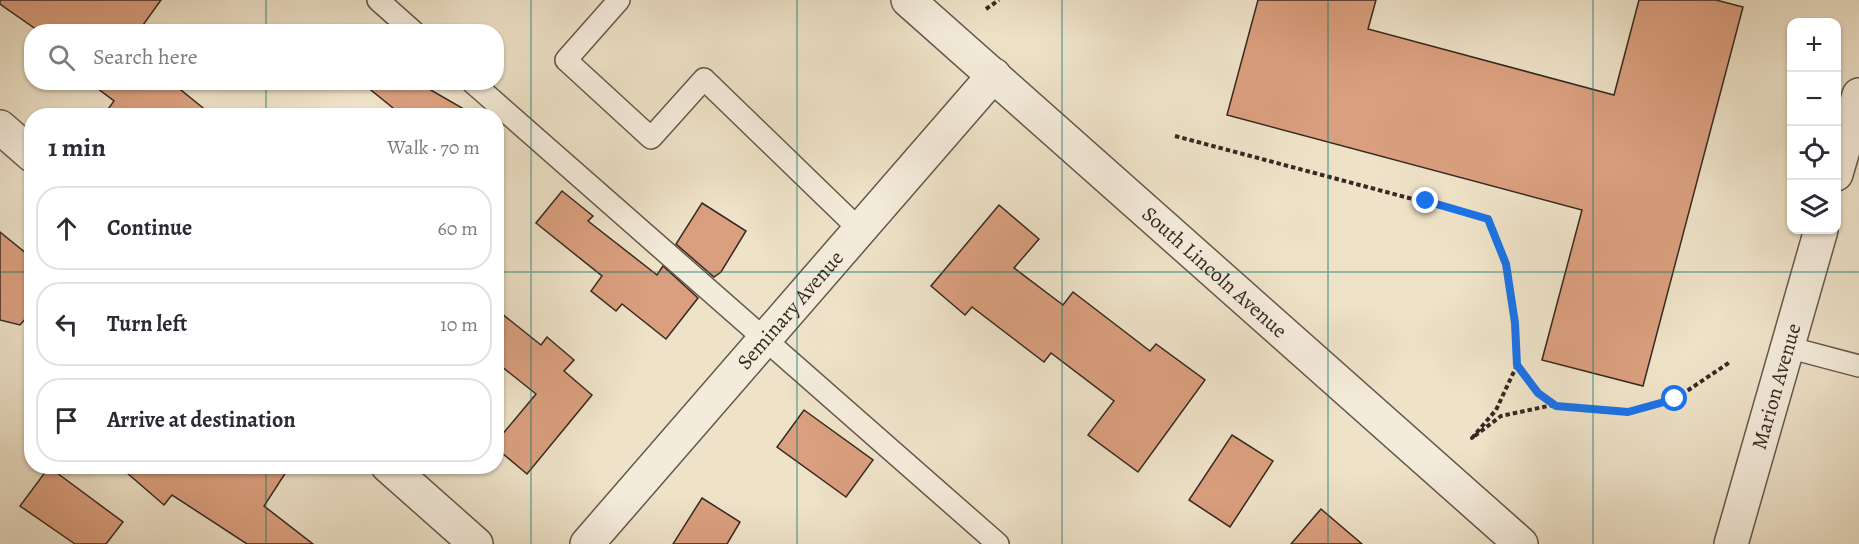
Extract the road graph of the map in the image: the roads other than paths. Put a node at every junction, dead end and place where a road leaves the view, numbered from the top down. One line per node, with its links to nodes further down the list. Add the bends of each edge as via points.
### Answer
1 (378, 0): 4 (lane)
2 (619, 0): 13 (lane, via 566,60 651,138 704,79)
3 (908, 0): 5 (street, South Lincoln Avenue)
4 (405, 24)
5 (994, 75): 13 (street, Seminary Avenue); 22 (street, South Lincoln Avenue)
6 (481, 90): 8 (lane)
7 (1859, 94): 12 (street)
8 (502, 108)
9 (504, 110): 15 (lane)
10 (0, 127): 11 (street)
11 (24, 148)
12 (1841, 157)
13 (861, 231): 15 (street, Seminary Avenue)
14 (1820, 234): 16 (street, Marion Avenue)
15 (764, 338): 20 (street, Seminary Avenue); 21 (lane)
16 (1787, 347): 17 (lane); 23 (street, Marion Avenue)
17 (1859, 366)
18 (397, 474): 19 (street)
19 (476, 544)
20 (586, 544)
21 (998, 544)
22 (1521, 544)
23 (1731, 544)

